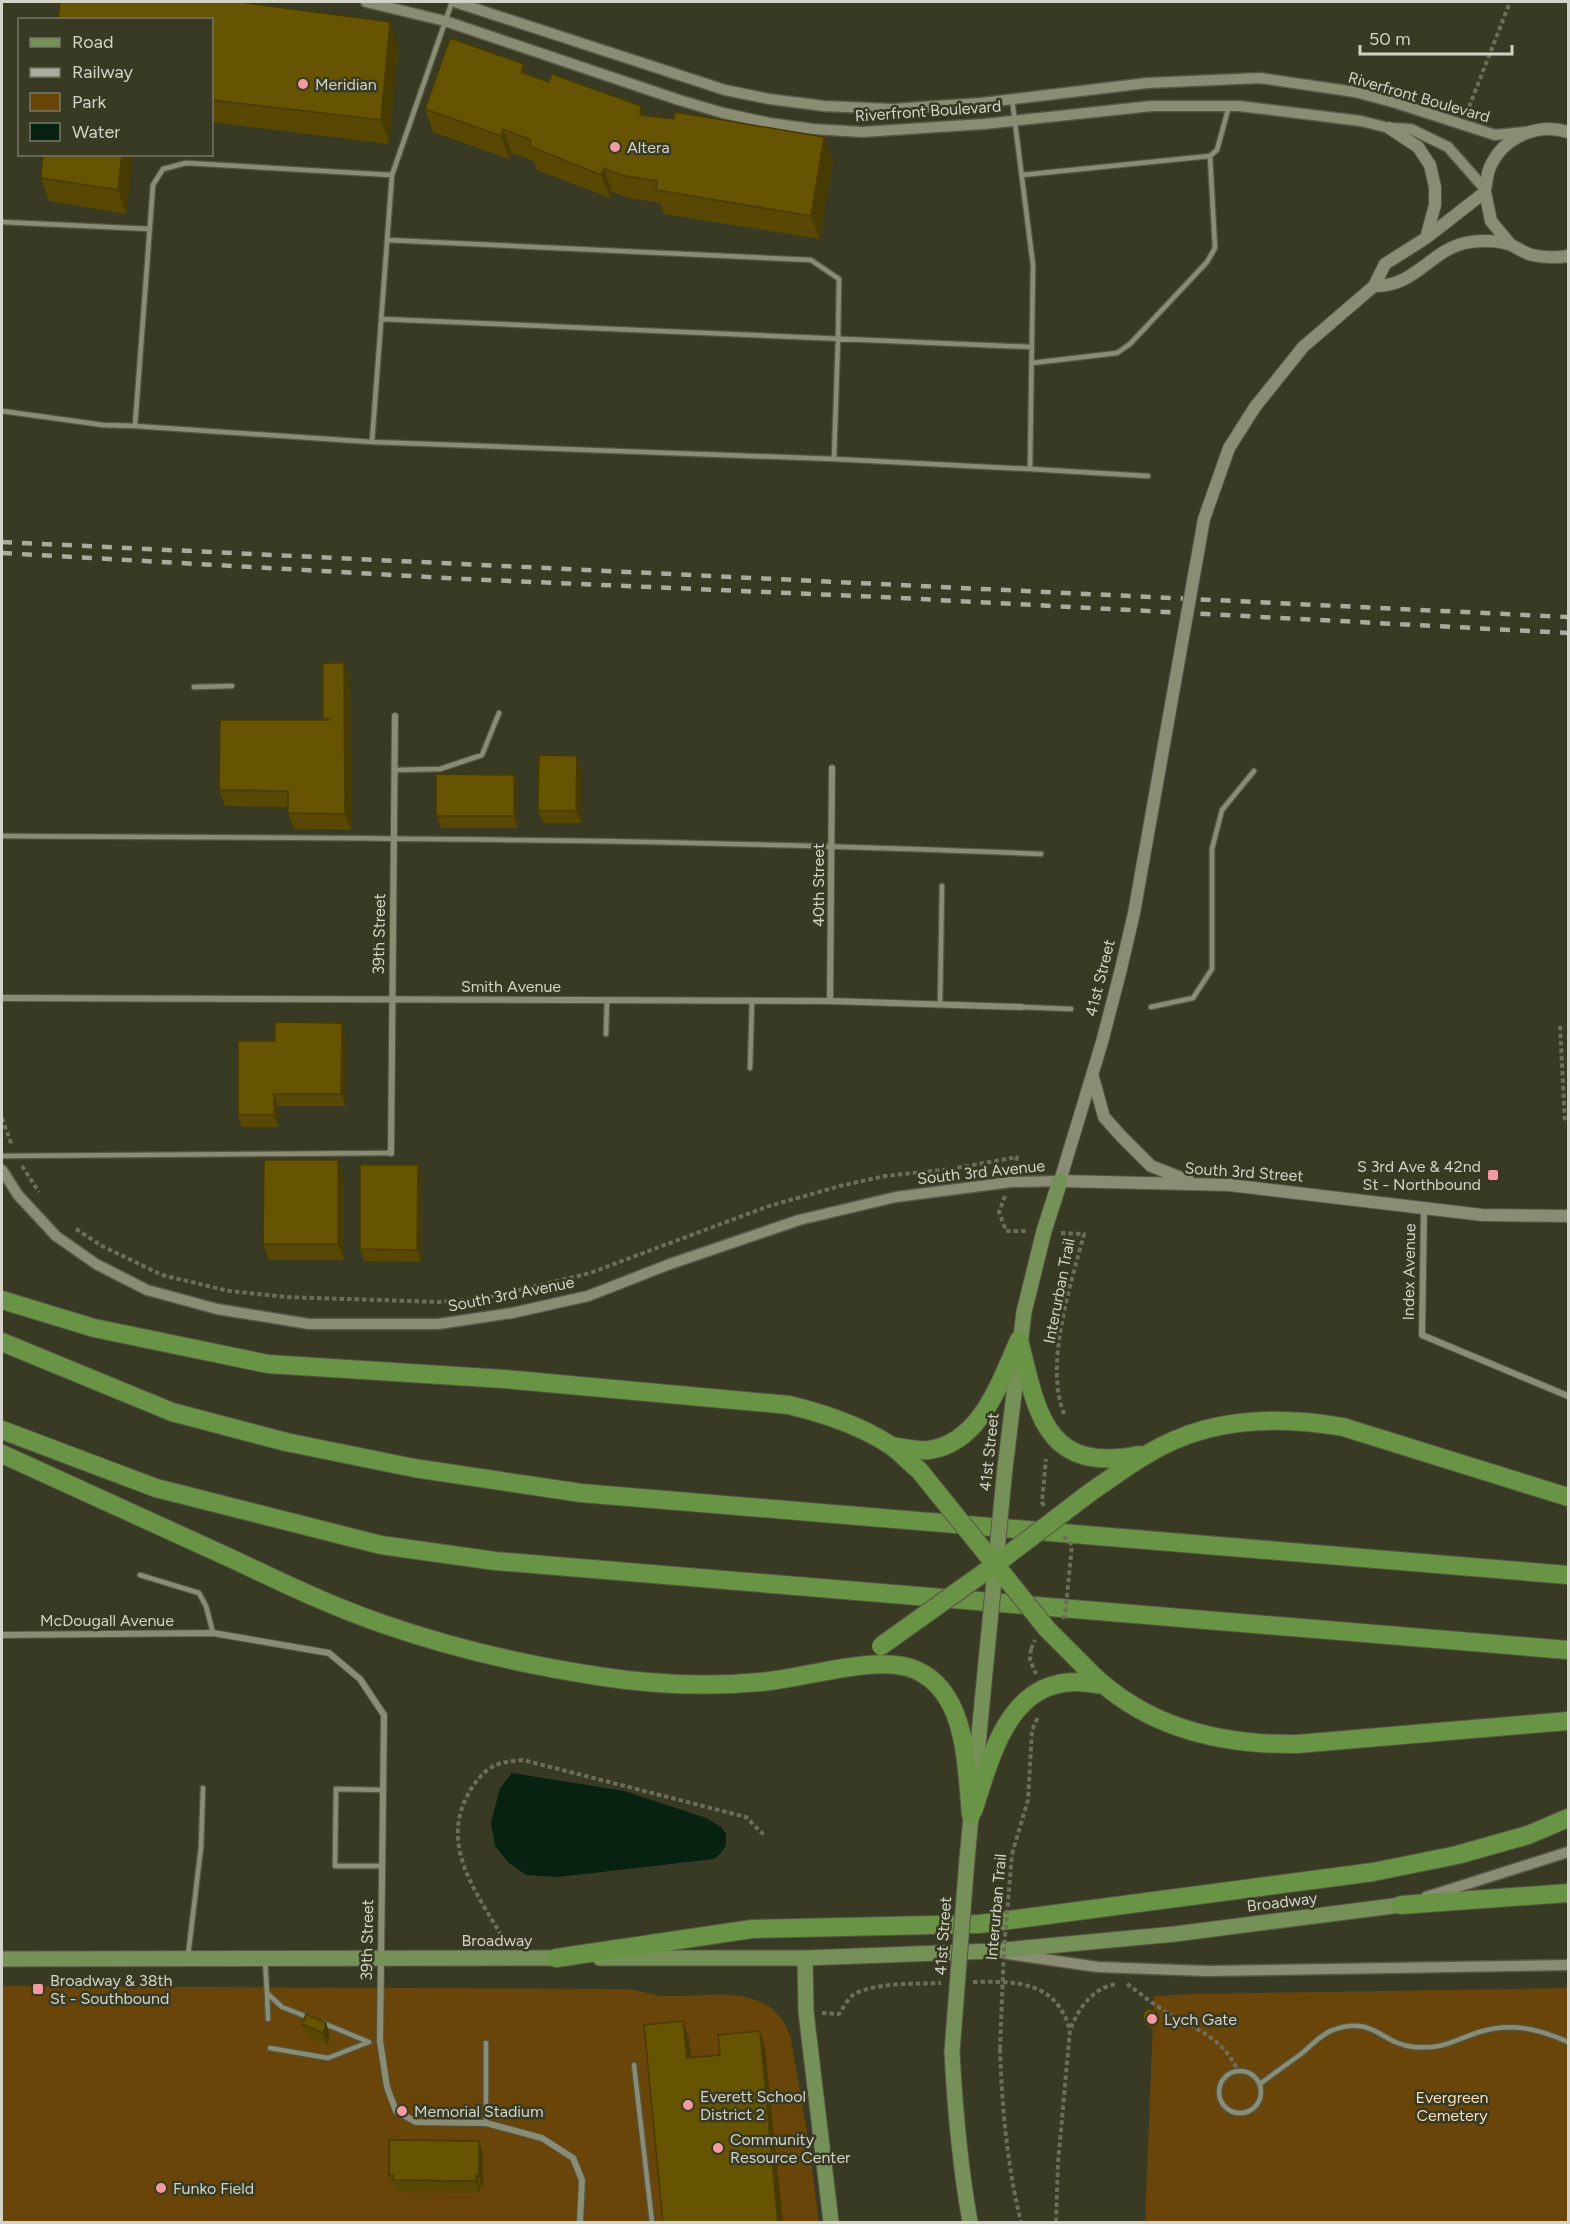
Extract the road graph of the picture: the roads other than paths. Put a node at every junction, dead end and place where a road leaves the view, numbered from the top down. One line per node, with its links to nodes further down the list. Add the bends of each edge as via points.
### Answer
1 (366, 2): 3 (street, Riverfront Boulevard)
2 (454, 2): 3 (lane); 4 (street, Riverfront Boulevard, via 725,90 769,99 892,109)
3 (445, 21): 6 (street, Riverfront Boulevard, via 679,100 769,123 862,132); 11 (lane)
4 (1012, 99): 6 (lane); 8 (street, Riverfront Boulevard, via 1147,83 1260,78 1355,92 1495,135)
5 (1229, 106): 6 (street, Riverfront Boulevard, via 1152,106); 7 (street, Riverfront Boulevard); 10 (lane, via 1217,150)
6 (1014, 120): 12 (lane)
7 (1389, 128): 13 (street, Riverfront Boulevard, via 1411,129 1448,147); 16 (main road, via 1418,147 1430,165 1435,205)
8 (1527, 132): 9 (main road, via 1554,128); 13 (main road, via 1505,146 1490,167)
9 (1569, 132)
10 (1209, 156): 12 (lane); 24 (lane, via 1215,248 1208,262 1117,353)
11 (392, 175): 15 (lane, via 186,163 163,169 153,185); 17 (lane)
12 (1022, 175): 23 (lane, via 1033,265)
13 (1485, 191): 16 (main road); 18 (main road, via 1491,222)
14 (2, 222): 15 (lane)
15 (150, 229): 26 (lane)
16 (1426, 238): 20 (main road, via 1385,264)
17 (387, 240): 21 (lane); 22 (lane, via 811,260 838,279)
18 (1510, 244): 19 (main road, via 1528,255); 20 (main road, via 1467,242 1451,247 1390,286)
19 (1569, 256)
20 (1374, 286): 54 (main road, 41st Street, bridge, via 1303,346 1228,448 1204,519 1134,913)
21 (381, 319): 22 (lane); 27 (lane)
22 (838, 340): 23 (lane); 28 (lane)
23 (1032, 347): 24 (lane)
24 (1032, 363): 29 (lane)
25 (2, 411): 26 (lane)
26 (135, 426): 27 (lane)
27 (372, 442): 28 (lane)
28 (834, 459): 29 (lane)
29 (1030, 469): 30 (lane)
30 (1148, 476)
31 (232, 686): 32 (lane)
32 (194, 687)
33 (499, 713): 36 (lane, via 482,755 440,769)
34 (395, 716): 36 (street, 39th Street)
35 (832, 768): 40 (street, 40th Street)
36 (395, 771): 39 (street, 39th Street)
37 (1254, 771): 49 (lane, via 1222,810 1212,849 1212,969 1193,998)
38 (2, 836): 39 (lane)
39 (394, 838): 40 (lane); 44 (street, 39th Street)
40 (832, 845): 41 (lane); 47 (street, 40th Street)
41 (1041, 854)
42 (942, 886): 48 (lane)
43 (2, 998): 44 (street, Smith Avenue)
44 (392, 999): 45 (street, Smith Avenue); 55 (street, 39th Street)
45 (607, 1000): 46 (street, Smith Avenue); 52 (lane)
46 (752, 1001): 47 (street, Smith Avenue); 53 (lane)
47 (830, 1001): 48 (street, Smith Avenue)
48 (940, 1005): 50 (street, Smith Avenue)
49 (1150, 1006)
50 (1021, 1007): 51 (lane)
51 (1071, 1009)
52 (606, 1034)
53 (750, 1068)
54 (1092, 1076): 58 (main road, 41st Street); 59 (main road, via 1104,1117 1151,1166)
55 (391, 1153): 56 (lane)
56 (2, 1156)
57 (2, 1170): 58 (street, South 3rd Avenue, via 18,1195 56,1236 96,1264 147,1290 217,1309 321,1324 438,1324 512,1313 588,1296 799,1220 896,1197 1011,1182)
58 (1060, 1181): 59 (main road, South 3rd Street); 63 (main road, 41st Street, via 1044,1231)
59 (1197, 1184): 60 (main road, South 3rd Street)
60 (1424, 1209): 61 (main road, via 1482,1215); 65 (street, Index Avenue, via 1422,1335)
61 (1569, 1216)
62 (2, 1300): 67 (highway, via 94,1328 268,1364 504,1379 789,1405 841,1420)
63 (1019, 1340): 67 (highway, via 999,1384 966,1434 946,1446 927,1450); 69 (highway, via 1037,1410 1059,1442 1085,1457 1105,1460); 71 (main road, 41st Street, bridge)
64 (2, 1342): 73 (highway, via 172,1413 286,1442 495,1481 581,1493)
65 (1569, 1396)
66 (2, 1430): 76 (highway, via 156,1488 381,1545 495,1561)
67 (892, 1446): 71 (highway, bridge, via 919,1470)
68 (2, 1454): 77 (highway, via 328,1603 384,1625 475,1651 601,1677 704,1684 786,1680)
69 (1146, 1454): 70 (highway, via 1221,1425 1308,1420 1343,1426); 71 (highway, bridge)
70 (1569, 1497)
71 (996, 1564): 77 (highway, bridge); 78 (highway, bridge, via 1047,1629); 82 (main road, 41st Street, bridge)
72 (140, 1575): 74 (lane, via 199,1593)
73 (1569, 1575)
74 (213, 1633): 75 (street, McDougall Avenue); 81 (street, 39th Street, via 329,1653 360,1679 384,1715)
75 (2, 1635)
76 (1569, 1650)
77 (849, 1666): 82 (highway, via 902,1665 938,1684 956,1713)
78 (1104, 1685): 79 (highway, via 1176,1726 1226,1740 1259,1744); 82 (highway, via 1059,1683 1031,1695 1014,1711 1001,1734)
79 (1569, 1721)
80 (203, 1788): 92 (lane, via 201,1847)
81 (384, 1790): 85 (street, 39th Street); 85 (lane, via 336,1790 335,1866)
82 (971, 1815): 109 (main road, 41st Street, bridge, via 952,2052 960,2161)
83 (1569, 1818): 89 (highway, via 1528,1835 1457,1855 1373,1872 979,1924 752,1929)
84 (1569, 1852): 87 (street, Broadway)
85 (382, 1866): 94 (street, 39th Street)
86 (1569, 1894): 87 (highway)
87 (1401, 1905): 88 (main road, Broadway)
88 (993, 1952): 90 (main road, Broadway); 95 (street, Broadway, via 1098,1967 1207,1971)
89 (556, 1958): 90 (main road, Broadway); 94 (main road, Broadway)
90 (806, 1958): 108 (main road, via 806,2012)
91 (2, 1959): 92 (main road, Broadway)
92 (188, 1959): 93 (main road, Broadway)
93 (265, 1959): 94 (main road, Broadway); 96 (lane)
94 (380, 1959): 98 (street, 39th Street)
95 (1569, 1965)
96 (267, 1993): 97 (lane); 99 (lane, via 282,2007)
97 (268, 2019)
98 (380, 2041): 99 (lane); 105 (street, 39th Street, via 387,2087 396,2111 416,2122)
99 (369, 2042): 102 (lane, via 328,2058)
100 (1569, 2042): 104 (lane, via 1527,2027 1476,2033 1433,2048 1403,2046 1371,2028 1352,2025 1330,2030)
101 (486, 2043): 105 (lane)
102 (270, 2048)
103 (634, 2065): 107 (lane)
104 (1260, 2084): 104 (lane, via 1258,2104 1247,2112 1233,2112 1222,2103 1219,2089 1225,2077 1238,2071 1251,2073)
105 (486, 2123): 106 (street, 39th Street, via 542,2138 573,2158 582,2180)
106 (580, 2223)
107 (652, 2223)
108 (831, 2223)
109 (970, 2223)

